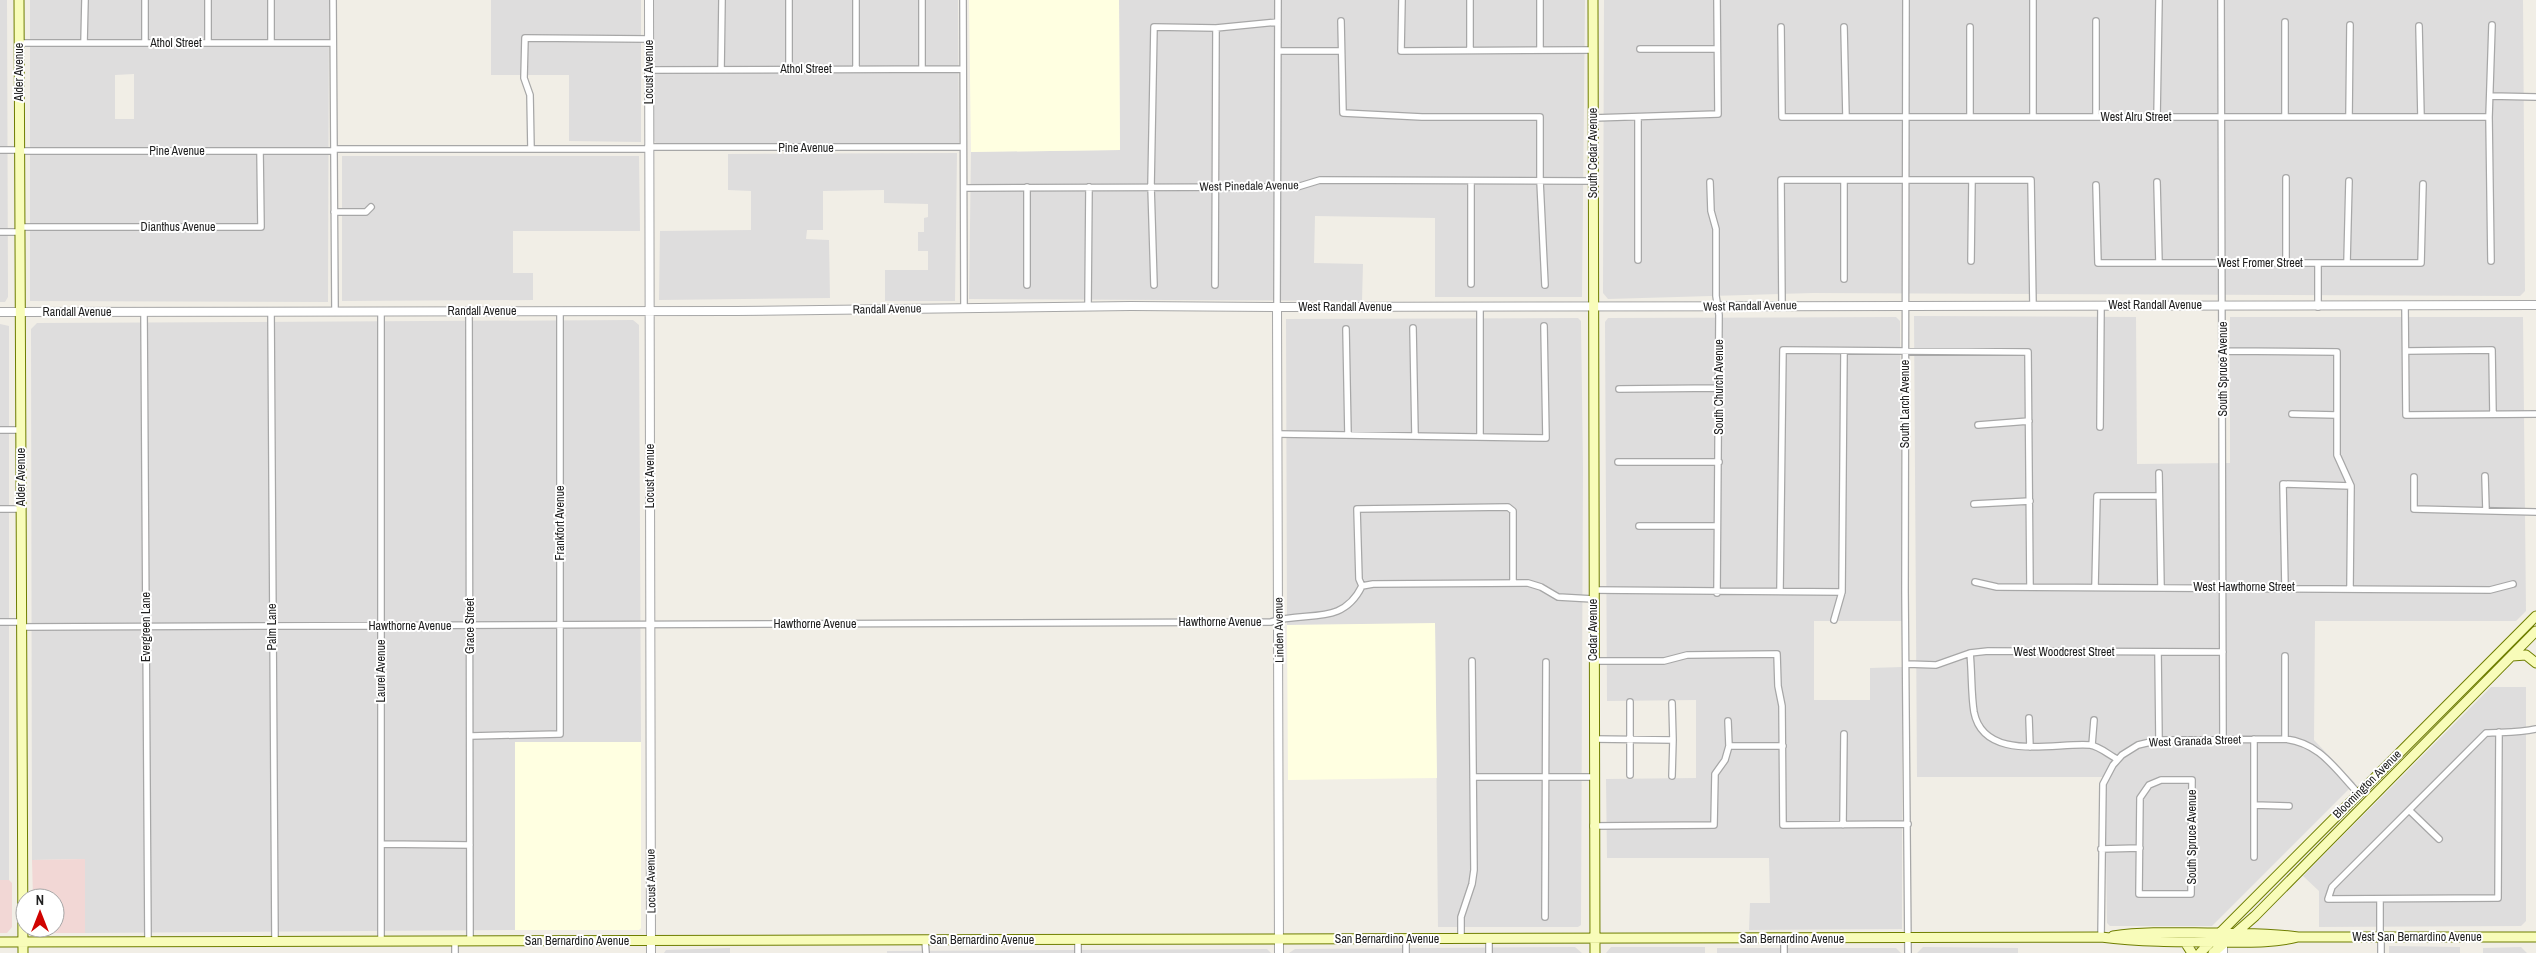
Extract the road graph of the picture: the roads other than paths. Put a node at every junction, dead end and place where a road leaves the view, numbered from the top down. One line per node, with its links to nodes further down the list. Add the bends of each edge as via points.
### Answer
1 (19, 0): 35 (main road, Alder Avenue)
2 (85, 0): 36 (street)
3 (145, 0): 37 (street)
4 (208, 0): 38 (street)
5 (271, 0): 39 (street)
6 (333, 0): 40 (street)
7 (649, 0): 34 (street, Locust Avenue)
8 (722, 0): 53 (street)
9 (789, 0): 48 (street)
10 (856, 0): 49 (street)
11 (922, 0): 50 (street)
12 (963, 0): 51 (street)
13 (1278, 0): 25 (street)
14 (1402, 0): 43 (street, via 1401,51)
15 (1470, 0): 43 (street)
16 (1540, 0): 44 (street)
17 (1593, 0): 45 (main road, South Cedar Avenue)
18 (1717, 0): 42 (street)
19 (1906, 0): 58 (street, South Larch Avenue)
20 (2033, 0): 60 (street)
21 (2159, 0): 62 (street)
22 (2221, 0): 63 (street, South Spruce Avenue)
23 (1341, 21): 47 (street)
24 (2096, 21): 61 (street)
25 (1278, 22): 33 (street); 46 (street)
26 (2285, 22): 64 (street)
27 (2350, 24): 65 (street)
28 (2492, 25): 54 (street)
29 (2419, 26): 66 (street)
30 (1781, 27): 57 (street, West Alru Street, via 1782,117)
31 (1844, 27): 57 (street)
32 (1970, 27): 59 (street)
33 (1216, 28): 88 (street, via 1154,27); 93 (street)
34 (649, 39): 52 (street, Locust Avenue); 71 (street, via 525,38 524,78 530,95)
35 (19, 43): 36 (street, Athol Street); 73 (main road, Alder Avenue)
36 (84, 43): 37 (street, Athol Street)
37 (145, 43): 38 (street, Athol Street)
38 (208, 43): 39 (street, Athol Street)
39 (271, 43): 40 (street, Athol Street)
40 (333, 43): 74 (street)
41 (1640, 49): 42 (street)
42 (1717, 49): 56 (street, via 1718,114)
43 (1470, 50): 44 (street)
44 (1540, 50): 45 (street)
45 (1593, 50): 68 (main road, South Cedar Avenue)
46 (1278, 51): 47 (street); 89 (street)
47 (1340, 51): 81 (street, via 1343,113 1540,117)
48 (789, 69): 49 (street, Athol Street); 53 (street, Athol Street)
49 (856, 69): 50 (street, Athol Street)
50 (922, 69): 51 (street, Athol Street)
51 (963, 69): 70 (street)
52 (649, 70): 53 (street, Athol Street); 69 (street, Locust Avenue)
53 (722, 70)
54 (2490, 96): 55 (street); 67 (street)
55 (2536, 97)
56 (1638, 117): 68 (street); 98 (street)
57 (1846, 117): 58 (street, West Alru Street)
58 (1906, 117): 59 (street, West Alru Street); 78 (street, South Larch Avenue)
59 (1970, 117): 60 (street, West Alru Street)
60 (2033, 117): 61 (street, West Alru Street)
61 (2096, 117): 62 (street, West Alru Street)
62 (2157, 117): 63 (street, West Alru Street)
63 (2222, 117): 64 (street, West Alru Street); 102 (street, South Spruce Avenue)
64 (2285, 117): 65 (street, West Alru Street)
65 (2349, 117): 66 (street, West Alru Street)
66 (2421, 117): 67 (street, West Alru Street)
67 (2489, 117): 100 (street)
68 (1593, 118): 82 (main road, South Cedar Avenue)
69 (648, 148): 70 (street, Pine Avenue); 71 (street, Pine Avenue); 126 (street, Locust Avenue)
70 (963, 148): 92 (street)
71 (531, 149): 74 (street, Pine Avenue)
72 (0, 150): 73 (street, Pine Avenue)
73 (20, 150): 75 (street, Pine Avenue); 96 (main road, Alder Avenue)
74 (334, 150): 75 (street, Pine Avenue); 95 (street)
75 (260, 151): 96 (street, Dianthus Avenue, via 261,227)
76 (2286, 178): 103 (street)
77 (1844, 180): 78 (street); 106 (street); 119 (street, via 1781,180)
78 (1906, 180): 79 (street); 112 (street, South Larch Avenue)
79 (1972, 180): 99 (street); 113 (street, via 2031,180)
80 (1471, 181): 81 (street, West Pinedale Avenue); 89 (street, West Pinedale Avenue, via 1320,180 1297,187); 107 (street)
81 (1540, 181): 82 (street, West Pinedale Avenue); 111 (street)
82 (1592, 181): 122 (main road, South Cedar Avenue)
83 (2349, 181): 105 (street)
84 (1710, 182): 118 (street, South Church Avenue, via 1711,211 1716,229)
85 (2157, 182): 101 (street)
86 (2423, 184): 105 (street, West Fromer Street, via 2421,263)
87 (2096, 185): 101 (street, West Fromer Street, via 2098,263)
88 (1151, 186): 91 (street, West Pinedale Avenue); 93 (street, West Pinedale Avenue); 109 (street)
89 (1278, 186): 93 (street, West Pinedale Avenue); 125 (street)
90 (1027, 187): 91 (street, West Pinedale Avenue); 92 (street, West Pinedale Avenue); 108 (street)
91 (1089, 187): 117 (street)
92 (965, 188): 124 (street)
93 (1214, 188): 110 (street)
94 (371, 207): 95 (street, via 366,212)
95 (334, 212): 128 (street)
96 (20, 230): 97 (street); 133 (main road, Alder Avenue)
97 (0, 232)
98 (1638, 260)
99 (1971, 261)
100 (2491, 261)
101 (2159, 263): 102 (street, West Fromer Street)
102 (2222, 263): 103 (street, West Fromer Street); 115 (street, South Spruce Avenue)
103 (2286, 263): 104 (street, West Fromer Street)
104 (2318, 263): 105 (street, West Fromer Street); 123 (street)
105 (2347, 263)
106 (1844, 279)
107 (1471, 284)
108 (1027, 285)
109 (1154, 285)
110 (1215, 285)
111 (1545, 285)
112 (1906, 305): 113 (street, West Randall Avenue); 119 (street, West Randall Avenue); 138 (street, South Larch Avenue)
113 (2033, 305): 114 (street, West Randall Avenue)
114 (2101, 305): 115 (street, West Randall Avenue); 150 (street)
115 (2224, 305): 123 (street, West Randall Avenue); 139 (street, South Spruce Avenue)
116 (2536, 305): 120 (street, West Randall Avenue)
117 (1088, 306): 124 (street, West Randall Avenue); 125 (street, West Randall Avenue)
118 (1717, 306): 119 (street, West Randall Avenue); 122 (street, West Randall Avenue); 142 (street, South Church Avenue)
119 (1782, 306)
120 (2405, 306): 123 (street, West Randall Avenue); 140 (street)
121 (1480, 307): 122 (street, West Randall Avenue); 125 (street, West Randall Avenue); 156 (street)
122 (1593, 307): 185 (main road, Cedar Avenue)
123 (2318, 307)
124 (964, 308): 126 (street, Randall Avenue)
125 (1278, 308): 153 (street, Linden Avenue)
126 (648, 310): 131 (street, Randall Avenue); 191 (street, Locust Avenue)
127 (271, 311): 128 (street, Randall Avenue); 134 (street, Randall Avenue); 193 (street, Palm Lane)
128 (335, 311): 129 (street, Randall Avenue)
129 (381, 311): 130 (street, Randall Avenue); 194 (street, Laurel Avenue)
130 (469, 311): 131 (street, Randall Avenue); 195 (street, Grace Street)
131 (560, 311): 196 (street, Frankfort Avenue)
132 (0, 312): 133 (street, Randall Avenue)
133 (20, 312): 134 (street, Randall Avenue); 152 (main road, Alder Avenue)
134 (144, 312): 192 (street, Evergreen Lane)
135 (1544, 326): 156 (street, via 1546,438)
136 (1413, 328): 155 (street)
137 (1346, 329): 154 (street)
138 (1906, 350): 141 (street); 148 (street, via 2028,352); 207 (street, South Larch Avenue)
139 (2224, 351): 147 (street, via 2337,352); 180 (street, South Spruce Avenue)
140 (2407, 351): 145 (street, via 2492,350); 145 (street, via 2406,415)
141 (1844, 352): 182 (street, via 1783,350); 183 (street)
142 (1720, 388): 143 (street); 158 (street, South Church Avenue)
143 (1619, 389)
144 (2292, 414): 147 (street)
145 (2493, 414): 146 (street)
146 (2536, 414)
147 (2336, 416): 162 (street, via 2336,455)
148 (2029, 421): 149 (street); 164 (street)
149 (1978, 426)
150 (2100, 427)
151 (0, 430): 152 (street)
152 (21, 430): 167 (main road, Alder Avenue)
153 (1279, 434): 154 (street); 187 (street, Linden Avenue)
154 (1348, 435): 155 (street)
155 (1415, 435): 156 (street)
156 (1480, 436)
157 (1618, 462): 158 (street)
158 (1719, 462): 171 (street, South Church Avenue)
159 (2159, 472): 163 (street)
160 (2485, 476): 168 (street)
161 (2414, 477): 168 (street, via 2414,509)
162 (2350, 486): 179 (street, via 2283,484); 181 (street)
163 (2159, 496): 177 (street, via 2097,496); 178 (street)
164 (2030, 501): 165 (street); 176 (street)
165 (1974, 504)
166 (0, 509): 167 (street)
167 (21, 509): 190 (main road, Alder Avenue)
168 (2486, 510): 169 (street)
169 (2536, 512)
170 (1639, 526): 171 (street)
171 (1717, 526): 184 (street, South Church Avenue)
172 (1975, 582): 176 (street, West Hawthorne Street, via 1997,587)
173 (1513, 583): 175 (street); 175 (street, via 1514,511 1508,507 1357,509 1359,579); 185 (street, via 1534,584 1569,599)
174 (2513, 584): 181 (street, West Hawthorne Street, via 2490,590)
175 (1362, 586): 187 (street, Hawthorne Avenue, via 1342,610 1331,615)
176 (2030, 587): 177 (street, West Hawthorne Street)
177 (2095, 587): 178 (street, West Hawthorne Street)
178 (2161, 587): 180 (street, West Hawthorne Street)
179 (2285, 587): 180 (street, West Hawthorne Street); 181 (street, West Hawthorne Street)
180 (2222, 588): 199 (street, South Spruce Avenue)
181 (2350, 588)
182 (1780, 590): 183 (street); 184 (street)
183 (1842, 592): 188 (street)
184 (1717, 593): 185 (street)
185 (1593, 594): 204 (main road, Cedar Avenue)
186 (2536, 616): 234 (main road, Bloomington Avenue)
187 (1278, 620): 191 (street, Hawthorne Avenue); 262 (street, Linden Avenue)
188 (1834, 620)
189 (0, 622): 190 (street, Hawthorne Avenue)
190 (21, 624): 192 (street, Hawthorne Avenue); 269 (main road, Alder Avenue)
191 (650, 625): 196 (street, Hawthorne Avenue); 267 (street, Locust Avenue)
192 (146, 626): 193 (street, Hawthorne Avenue); 270 (street, Evergreen Lane)
193 (272, 626): 194 (street, Hawthorne Avenue); 271 (street, Palm Lane)
194 (380, 626): 195 (street, Hawthorne Avenue); 242 (street, Laurel Avenue)
195 (470, 626): 196 (street, Hawthorne Avenue); 216 (street, Grace Street)
196 (560, 626): 216 (street, Frankfort Avenue, via 560,734)
197 (2536, 631): 202 (main road, Bloomington Avenue)
198 (2158, 652): 199 (street, West Woodcrest Street); 200 (street, West Woodcrest Street, via 1988,651); 223 (street)
199 (2223, 652): 218 (street, South Spruce Avenue)
200 (1970, 654): 207 (street, West Woodcrest Street, via 1936,665); 227 (street, via 1974,713 1981,727 2009,746)
201 (2285, 656): 220 (street)
202 (2511, 656): 206 (main road, via 2526,655); 248 (main road, Bloomington Avenue)
203 (1472, 661): 231 (street)
204 (1593, 661): 217 (main road, Cedar Avenue); 226 (street, via 1664,660 1687,654 1777,654)
205 (1546, 662): 232 (street)
206 (2536, 663)
207 (1907, 664): 238 (street, South Larch Avenue)
208 (1630, 702): 221 (street)
209 (1672, 703): 222 (street)
210 (2029, 718): 227 (street)
211 (2094, 720): 224 (street)
212 (1728, 721): 225 (street)
213 (2536, 729): 214 (street)
214 (2499, 732): 237 (street, via 2486,733); 247 (street, via 2498,898)
215 (1844, 734): 239 (street)
216 (470, 736): 243 (street, Grace Street)
217 (1594, 739): 221 (street); 233 (main road, Cedar Avenue)
218 (2223, 739): 219 (street, West Granada Street); 223 (street, West Granada Street)
219 (2254, 739): 220 (street, West Granada Street); 235 (street)
220 (2285, 739): 234 (street, West Granada Street, via 2314,747)
221 (1629, 740): 222 (street); 229 (street)
222 (1673, 740): 230 (street)
223 (2160, 740): 228 (street, West Granada Street, via 2138,745)
224 (2092, 745): 227 (street); 228 (street)
225 (1729, 746): 226 (street); 240 (street, via 1716,774 1714,825)
226 (1783, 746): 239 (street, via 1784,825)
227 (2030, 747)
228 (2117, 759): 244 (street, via 2102,789)
229 (1630, 775)
230 (1672, 776)
231 (1473, 777): 232 (street); 264 (street, via 1474,870 1461,917)
232 (1545, 777): 233 (street); 249 (street)
233 (1594, 777): 240 (main road, Cedar Avenue)
234 (2358, 793): 261 (main road, Bloomington Avenue)
235 (2254, 805): 236 (street); 246 (street)
236 (2289, 806)
237 (2410, 810): 241 (street); 247 (street, via 2332,887 2328,898)
238 (1908, 824): 239 (street); 259 (street, South Larch Avenue)
239 (1843, 825)
240 (1593, 826): 257 (main road, Cedar Avenue)
241 (2439, 839)
242 (381, 844): 243 (street); 272 (street, Laurel Avenue)
243 (470, 845): 274 (street, Grace Street)
244 (2101, 848): 245 (street); 252 (street)
245 (2140, 848): 245 (street, South Spruce Avenue, via 2139,894 2191,894 2192,780 2155,782 2142,792)
246 (2254, 857)
247 (2380, 899): 254 (street)
248 (2255, 916): 250 (main road, Bloomington Avenue); 251 (main road, via 2255,926)
249 (1545, 917)
250 (2235, 933): 251 (main road, West San Bernardino Avenue); 261 (main road, West San Bernardino Avenue)
251 (2261, 934): 253 (main road, West San Bernardino Avenue)
252 (2101, 937): 260 (main road, West San Bernardino Avenue); 261 (main road, West San Bernardino Avenue, via 2131,933); 275 (main road, West San Bernardino Avenue)
253 (2298, 937): 254 (main road, West San Bernardino Avenue); 261 (main road, West San Bernardino Avenue, via 2279,942)
254 (2380, 937): 255 (main road, West San Bernardino Avenue); 292 (street)
255 (2536, 937)
256 (1489, 938): 257 (main road, San Bernardino Avenue); 264 (main road, San Bernardino Avenue); 284 (street)
257 (1594, 938): 258 (main road, San Bernardino Avenue); 285 (main road, Cedar Avenue)
258 (1784, 938): 259 (main road, San Bernardino Avenue); 286 (street)
259 (1908, 938): 260 (main road, San Bernardino Avenue); 287 (street, South Larch Avenue)
260 (1964, 938)
261 (2222, 938): 276 (main road, Bloomington Avenue); 290 (main road, Bloomington Avenue); 291 (street)
262 (1279, 939): 263 (main road, San Bernardino Avenue); 266 (main road, San Bernardino Avenue); 282 (street, Linden Avenue)
263 (1406, 939): 264 (main road, San Bernardino Avenue); 283 (street)
264 (1461, 939)
265 (926, 940): 266 (main road, San Bernardino Avenue); 267 (main road, San Bernardino Avenue); 280 (street)
266 (1078, 940): 281 (street)
267 (651, 941): 274 (main road, San Bernardino Avenue); 279 (street, Locust Avenue)
268 (0, 942): 269 (main road, San Bernardino Avenue)
269 (23, 942): 270 (main road, San Bernardino Avenue); 277 (main road, Alder Avenue)
270 (148, 942): 271 (main road, San Bernardino Avenue)
271 (275, 942): 272 (main road, San Bernardino Avenue)
272 (382, 942): 273 (main road, San Bernardino Avenue)
273 (455, 942): 274 (main road, San Bernardino Avenue); 278 (street)
274 (470, 942)
275 (2185, 942): 276 (main road, West San Bernardino Avenue); 288 (main road)
276 (2211, 942): 289 (main road, Bloomington Avenue)
277 (22, 953)
278 (455, 953)
279 (651, 953)
280 (926, 953)
281 (1078, 953)
282 (1279, 953)
283 (1406, 953)
284 (1489, 953)
285 (1595, 953)
286 (1784, 953)
287 (1908, 953)
288 (2192, 953)
289 (2200, 953)
290 (2213, 953)
291 (2223, 953)
292 (2381, 953)

